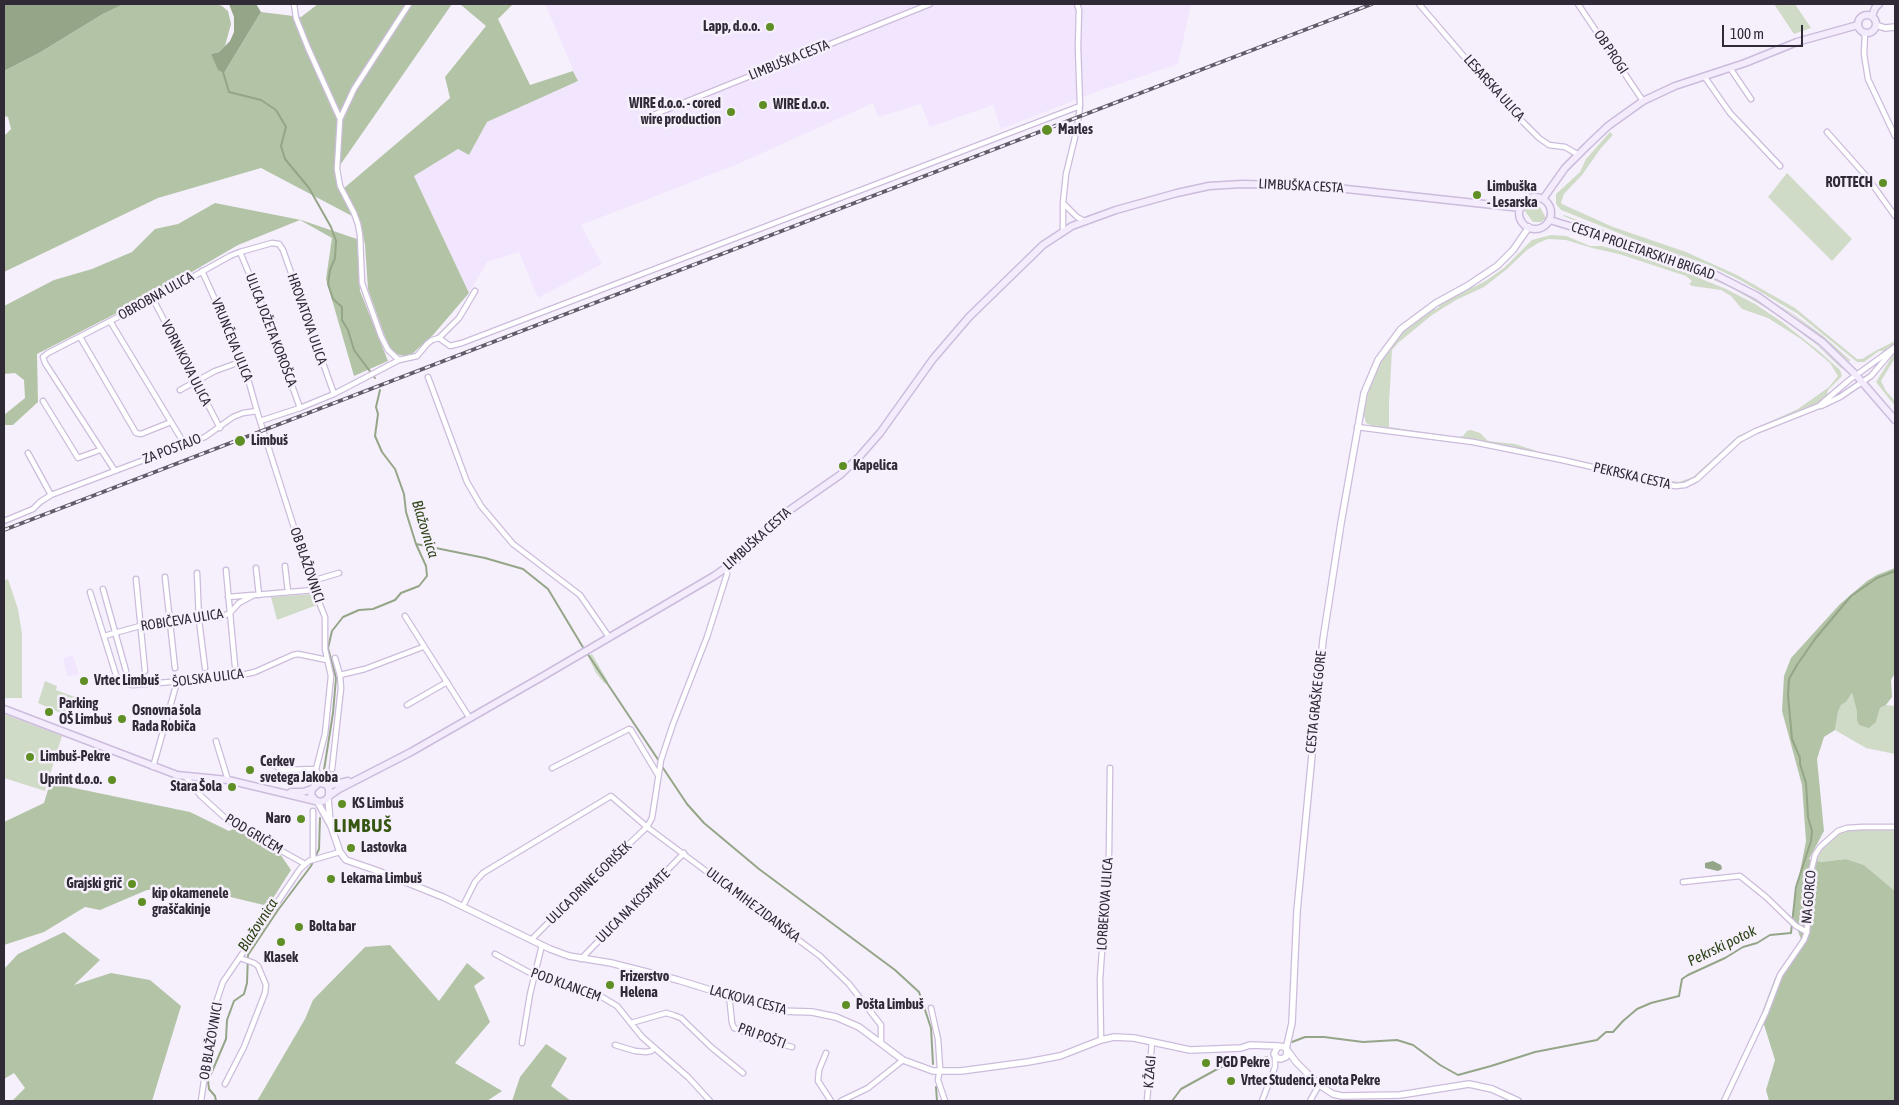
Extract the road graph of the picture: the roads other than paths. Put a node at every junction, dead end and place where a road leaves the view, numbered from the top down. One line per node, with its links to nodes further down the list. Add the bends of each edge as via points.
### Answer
1 (294, 4): 19 (street, via 308,48)
2 (409, 4): 19 (street, via 354,89)
3 (930, 4): 18 (street, LIMBUŠKA CESTA)
4 (1077, 4): 17 (street)
5 (1420, 4): 22 (street, LESARSKA ULICA, via 1502,101 1539,138)
6 (1578, 4): 16 (street, OB PROGI)
7 (1879, 4): 8 (main road)
8 (1872, 16): 9 (main road, via 1861,16); 10 (main road)
9 (1858, 25): 12 (main road); 13 (main road, via 1811,37)
10 (1876, 25): 11 (street, via 1885,28); 12 (main road)
11 (1895, 26)
12 (1865, 33): 21 (street, via 1868,79)
13 (1730, 68): 14 (main road); 15 (street)
14 (1704, 76): 16 (main road); 23 (street, via 1730,113)
15 (1751, 99)
16 (1642, 101): 22 (main road, via 1608,126)
17 (1080, 106): 25 (street); 39 (street, via 462,343 450,346)
18 (648, 117)
19 (340, 119): 41 (street, via 338,179 358,224 362,283 381,336 388,350)
20 (1827, 132): 27 (street, via 1867,177)
21 (1895, 134)
22 (1579, 156): 24 (main road)
23 (1780, 166)
24 (1543, 199): 26 (main road, via 1530,198); 28 (main road, via 1549,206)
25 (1063, 203): 29 (street); 31 (street)
26 (1521, 208): 29 (main road, LIMBUŠKA CESTA, via 1327,187 1242,184 1186,191); 30 (main road, via 1520,217)
27 (1895, 216)
28 (1550, 220): 30 (main road, via 1541,228); 43 (main road, CESTA PROLETARSKIH BRIGAD, via 1680,260 1730,282 1791,319)
29 (1084, 221): 31 (main road, LIMBUŠKA CESTA)
30 (1529, 227): 56 (street, CESTA GRAŠKE GORE, via 1501,262 1413,319 1393,340 1378,360 1364,393)
31 (1062, 231): 66 (main road, LIMBUŠKA CESTA, via 1024,262 969,317 932,359 880,433 859,457 840,475 774,521)
32 (279, 244): 33 (street, OBROBNA ULICA, via 272,242); 48 (street, HROVATOVA ULICA)
33 (240, 252): 34 (street, OBROBNA ULICA); 51 (street, ULICA JOŽETA KOROŠCA)
34 (202, 271): 36 (street, OBROBNA ULICA); 42 (street, VRUNČEVA ULICA)
35 (475, 292): 39 (street, via 459,318)
36 (153, 298): 37 (street, OBROBNA ULICA); 45 (street, VORNIKOVA ULICA)
37 (110, 321): 38 (street, OBROBNA ULICA); 55 (street)
38 (80, 337): 55 (street, via 136,433); 59 (street, OBROBNA ULICA, via 43,357)
39 (439, 338): 41 (street, via 427,344 417,356)
40 (1895, 347): 43 (street, PEKRSKA CESTA); 46 (street)
41 (399, 360): 48 (street)
42 (242, 361): 45 (street); 52 (street, VRUNČEVA ULICA)
43 (1856, 374): 46 (main road, CESTA PROLETARSKIH BRIGAD); 50 (street, PEKRSKA CESTA)
44 (428, 377): 86 (street, via 467,482 481,506 513,544 580,595)
45 (195, 381): 47 (street); 57 (street, VORNIKOVA ULICA)
46 (1863, 382): 50 (street, via 1830,403); 53 (main road, CESTA PROLETARSKIH BRIGAD)
47 (180, 390)
48 (334, 394): 51 (street)
49 (43, 401): 59 (street, via 78,458)
50 (1818, 406): 56 (street, PEKRSKA CESTA, via 1739,440 1692,483 1675,486 1473,442)
51 (300, 408): 54 (street)
52 (257, 411): 54 (street); 57 (street, ZA POSTAJO, via 234,417)
53 (1895, 420)
54 (260, 421): 72 (street, OB BLAŽOVNICI)
55 (171, 422): 58 (street)
56 (1357, 427): 138 (street, CESTA GRAŠKE GORE, via 1322,649 1301,864)
57 (220, 428): 58 (street, ZA POSTAJO)
58 (185, 445): 61 (street, ZA POSTAJO)
59 (100, 450): 61 (street)
60 (28, 453): 62 (street)
61 (115, 471): 62 (street, ZA POSTAJO)
62 (51, 495): 63 (street, ZA POSTAJO, via 33,509)
63 (4, 521)
64 (285, 566): 76 (street)
65 (256, 568): 77 (street)
66 (726, 568): 86 (main road, LIMBUŠKA CESTA); 111 (street, via 727,574 707,637 673,724)
67 (226, 570): 78 (street)
68 (197, 573): 81 (street)
69 (339, 573): 72 (street)
70 (165, 577): 82 (street)
71 (136, 579): 83 (street)
72 (312, 581): 74 (street, OB BLAŽOVNICI)
73 (103, 589): 84 (street)
74 (314, 590): 76 (street, ROBIČEVA ULICA); 89 (street, OB BLAŽOVNICI, via 325,617)
75 (90, 592): 85 (street, ŠOLSKA ULICA)
76 (288, 592): 77 (street, ROBIČEVA ULICA)
77 (256, 595): 78 (street); 79 (street, ROBIČEVA ULICA, via 240,603)
78 (228, 597): 79 (street)
79 (230, 613): 81 (street, ROBIČEVA ULICA); 90 (street)
80 (405, 616): 87 (street)
81 (199, 620): 82 (street, ROBIČEVA ULICA); 92 (street)
82 (170, 623): 83 (street, ROBIČEVA ULICA); 91 (street)
83 (140, 626): 84 (street, ROBIČEVA ULICA); 94 (street)
84 (116, 633): 85 (street, ROBIČEVA ULICA); 93 (street)
85 (104, 636): 96 (street, ŠOLSKA ULICA, via 119,680 133,685)
86 (609, 637): 102 (main road, LIMBUŠKA CESTA)
87 (423, 647): 95 (street, via 366,669); 97 (street)
88 (335, 658): 95 (street)
89 (327, 660): 96 (street, ŠOLSKA ULICA, via 298,654 256,672); 100 (street, OB BLAŽOVNICI, via 331,676)
90 (235, 666)
91 (175, 668)
92 (205, 668)
93 (126, 670)
94 (145, 671)
95 (340, 675): 101 (street)
96 (177, 682): 105 (street)
97 (447, 682): 98 (street); 102 (street)
98 (407, 705)
99 (4, 709): 105 (main road)
100 (329, 713): 101 (street); 108 (street, OB BLAŽOVNICI)
101 (337, 715): 109 (street)
102 (469, 717): 110 (main road, LIMBUŠKA CESTA)
103 (216, 741): 113 (street)
104 (272, 764): 108 (street, via 283,770)
105 (153, 766): 112 (main road)
106 (552, 768): 111 (street, via 629,729)
107 (1110, 768): 139 (street, LORBEKOVA ULICA, via 1109,853 1100,978)
108 (316, 769): 114 (street); 115 (street, OB BLAŽOVNICI)
109 (332, 769)
110 (366, 775): 114 (main road); 117 (main road)
111 (658, 775): 121 (street)
112 (186, 777): 113 (main road); 125 (street, POD GRIČEM, via 200,796 235,825)
113 (228, 780): 116 (main road)
114 (325, 784): 115 (main road); 117 (main road, via 330,791)
115 (313, 787): 116 (main road, via 302,792); 118 (main road, via 312,795)
116 (278, 791): 118 (main road)
117 (329, 797): 118 (main road); 120 (street)
118 (316, 801): 120 (street)
119 (313, 812): 125 (street)
120 (331, 826): 123 (street)
121 (648, 827): 124 (street, ULICA MIHE ZIDANŠKA); 127 (street, ULICA MIHE ZIDANŠKA, via 611,796 483,873); 129 (street, ULICA DRINE GORIŠEK)
122 (1895, 827): 128 (street, NA GORCO, via 1846,828 1820,847 1812,863)
123 (340, 852): 125 (street); 127 (street, LACKOVA CESTA, via 346,860)
124 (684, 853): 132 (street, ULICA NA KOSMATE); 142 (street, ULICA MIHE ZIDANŠKA, via 820,956 850,984 881,1025)
125 (309, 861): 133 (street, OB BLAŽOVNICI)
126 (1682, 882): 128 (street, via 1740,876)
127 (463, 906): 129 (street, LACKOVA CESTA)
128 (1807, 932): 169 (street, NA GORCO, via 1780,975)
129 (531, 940): 130 (street, LACKOVA CESTA)
130 (542, 946): 132 (street, LACKOVA CESTA); 134 (street)
131 (495, 954): 134 (street, POD KLANCEM)
132 (581, 958): 135 (street, LACKOVA CESTA)
133 (242, 959): 157 (street, via 258,966 266,985 265,993 244,1047); 160 (street, OB BLAŽOVNICI, via 223,982 215,1006)
134 (534, 976): 137 (street, POD KLANCEM, via 602,997 617,1006); 141 (street)
135 (729, 995): 142 (street, LACKOVA CESTA, via 778,1011 812,1012 836,1017 859,1027); 145 (street, PRI POŠTI, via 734,1028)
136 (931, 1008): 155 (street, via 938,1039)
137 (631, 1023): 146 (street, POD KLANCEM); 156 (street, via 666,1013 681,1018)
138 (1290, 1032): 144 (street); 148 (street, CESTA GRAŠKE GORE)
139 (1101, 1040): 140 (street, LACKOVA CESTA, via 1114,1037); 155 (street, LACKOVA CESTA, via 1050,1058)
140 (1152, 1042): 147 (street, LACKOVA CESTA, via 1190,1050); 165 (street, K ŽAGI)
141 (522, 1043)
142 (881, 1043): 152 (street, LACKOVA CESTA)
143 (615, 1045): 146 (street, via 646,1052)
144 (1279, 1046): 147 (street, LACKOVA CESTA); 148 (street); 150 (street)
145 (792, 1047)
146 (655, 1048): 161 (street, POD KLANCEM)
147 (1241, 1048): 150 (street, via 1264,1049)
148 (1287, 1050): 151 (street, CESTA GRAŠKE GORE); 153 (street)
149 (826, 1053): 162 (street, via 818,1070 818,1081)
150 (1274, 1055): 151 (street); 154 (street)
151 (1283, 1059): 153 (street); 154 (street)
152 (903, 1060): 155 (street, LACKOVA CESTA); 163 (street, via 868,1088)
153 (1296, 1062): 158 (street)
154 (1275, 1067): 166 (street)
155 (939, 1072): 164 (street, via 938,1080)
156 (743, 1073)
157 (225, 1084)
158 (1319, 1085): 159 (street, via 1342,1096); 167 (street)
159 (1401, 1098): 168 (street, via 1469,1084 1492,1089)
160 (201, 1101)
161 (710, 1101)
162 (831, 1101)
163 (842, 1101)
164 (945, 1101)
165 (1147, 1101)
166 (1262, 1101)
167 (1310, 1101)
168 (1518, 1101)
169 (1724, 1101)

